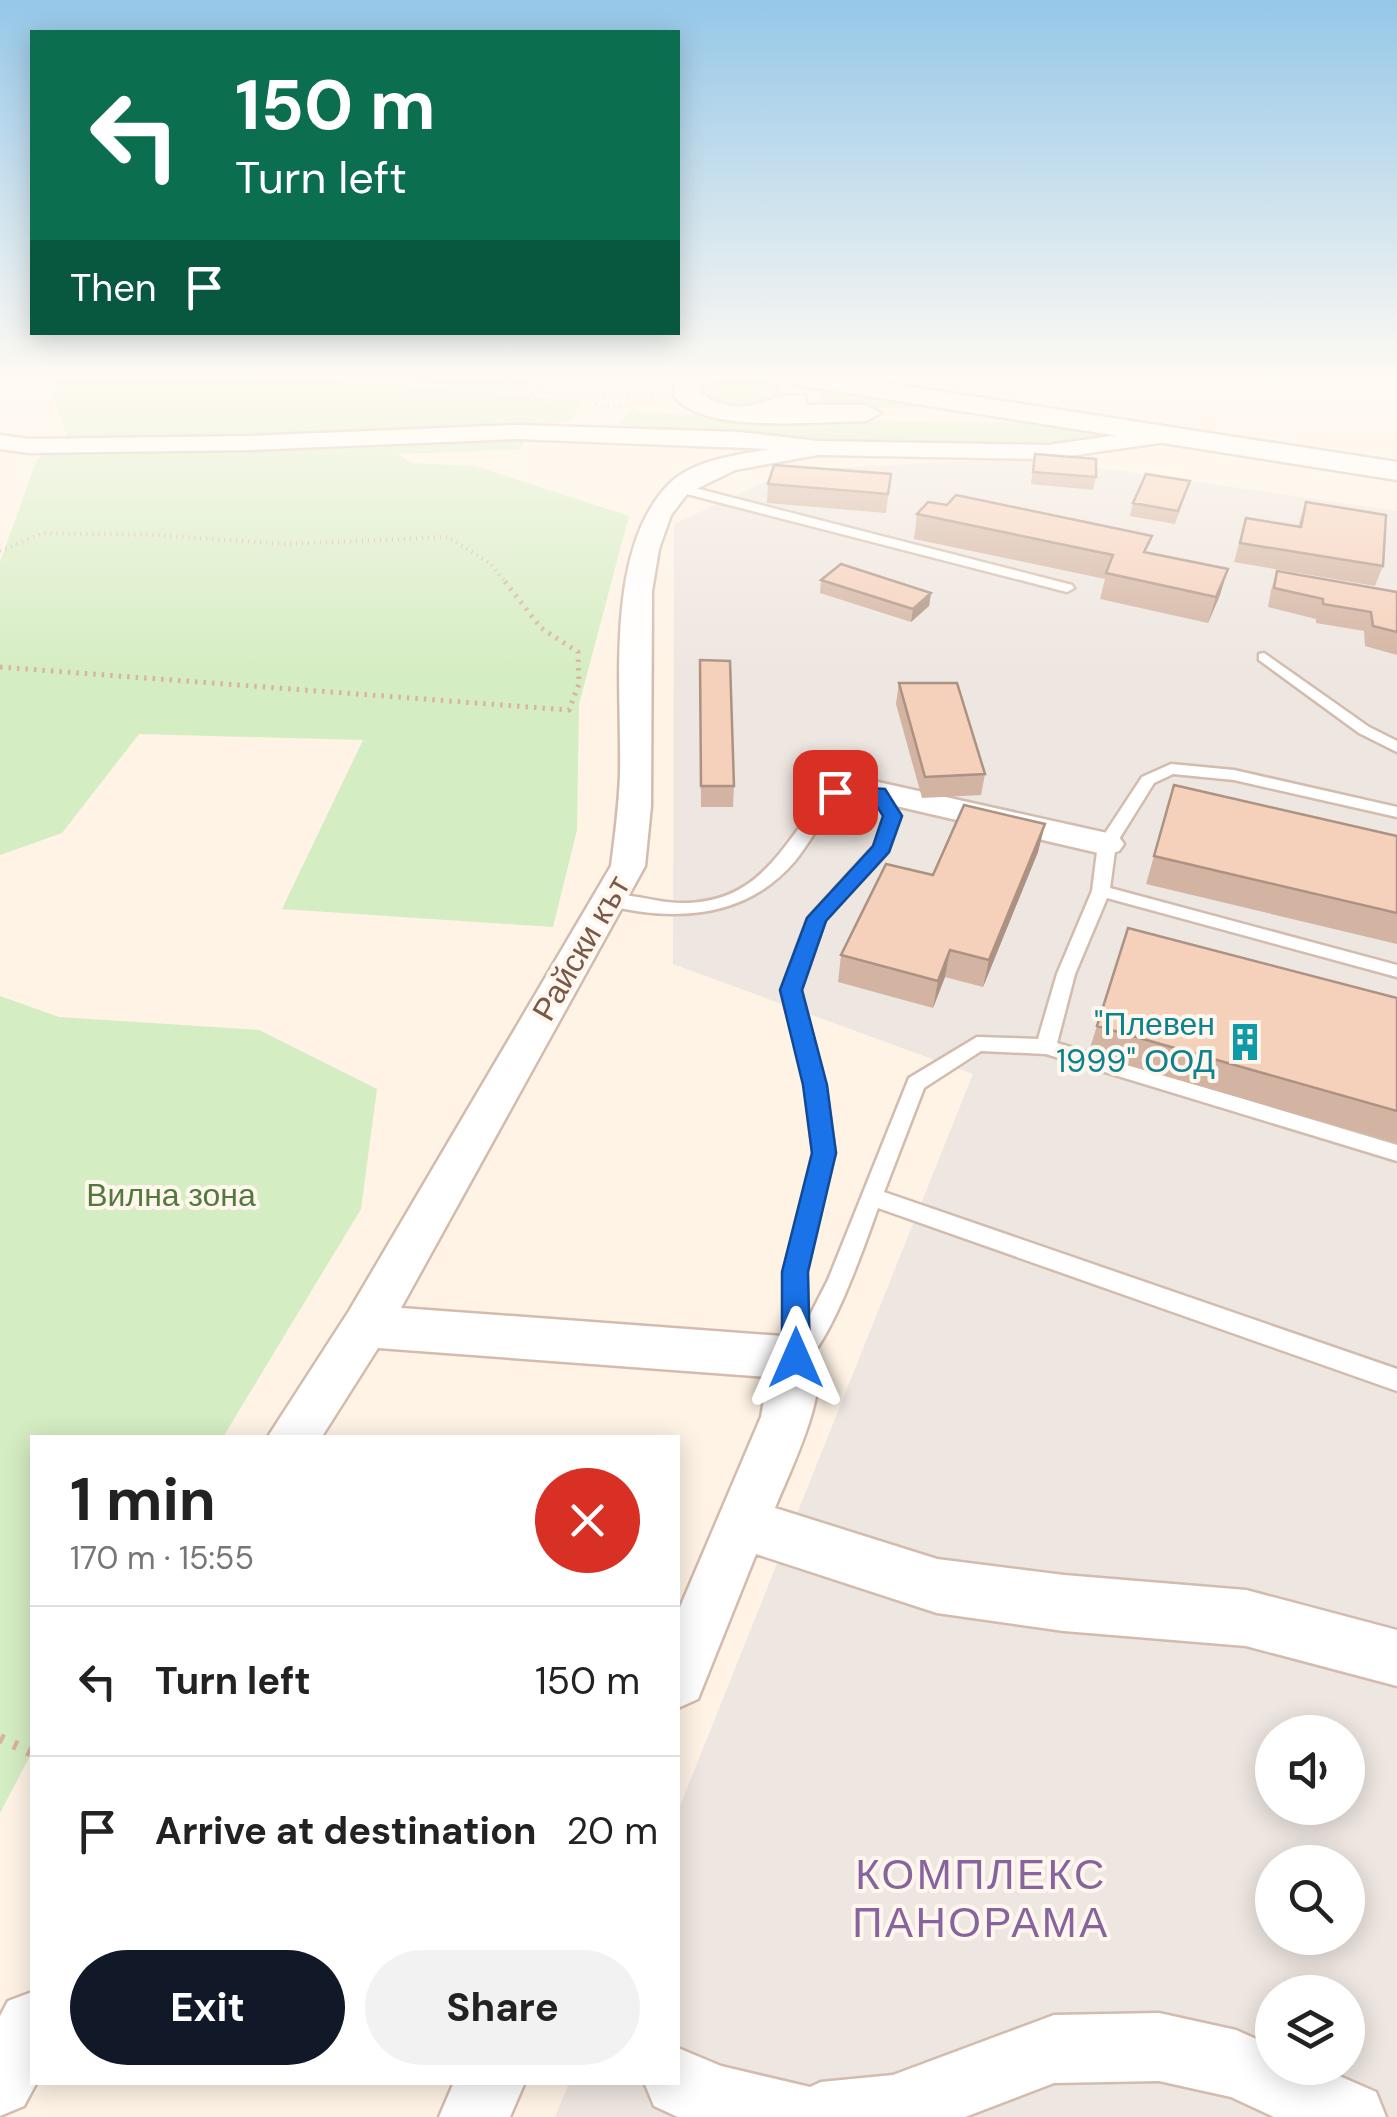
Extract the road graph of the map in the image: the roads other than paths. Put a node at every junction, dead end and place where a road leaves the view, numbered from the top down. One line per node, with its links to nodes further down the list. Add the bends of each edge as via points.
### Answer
1 (707, 476): 2 (street)
2 (679, 488): 3 (lane); 10 (street, Райски кът, via 659,512 638,585 635,806 628,866)
3 (1067, 588)
4 (1264, 657): 5 (lane)
5 (1397, 747)
6 (878, 792): 8 (street); 10 (lane, via 835,792 755,891 706,909); 16 (lane, via 893,816 882,848 817,918 791,990 824,1153 795,1272)
7 (1397, 812): 8 (lane, via 1234,775 1171,770 1148,780)
8 (1107, 844): 9 (lane)
9 (1101, 891): 11 (lane); 12 (lane, via 1066,974)
10 (608, 900): 15 (street, Райски кът)
11 (1397, 972)
12 (1046, 1047): 13 (lane); 14 (lane, via 977,1044 916,1083)
13 (1397, 1153)
14 (872, 1197): 16 (lane, via 837,1286); 17 (lane)
15 (366, 1326): 16 (street); 18 (street, Райски кът)
16 (796, 1358): 19 (street, via 786,1417)
17 (1397, 1380)
18 (294, 1435)
19 (743, 1524): 20 (street, via 937,1586 1246,1618); 21 (street)
20 (1397, 1658)
21 (680, 1675)
22 (30, 2029): 23 (street)
23 (0, 2082)
24 (680, 2083): 27 (street, via 719,2100)
25 (490, 2085): 26 (street)
26 (474, 2117)
27 (798, 2117)
28 (820, 2117): 29 (street, via 894,2110 1054,2048 1159,2047 1236,2064)
29 (1352, 2117)

